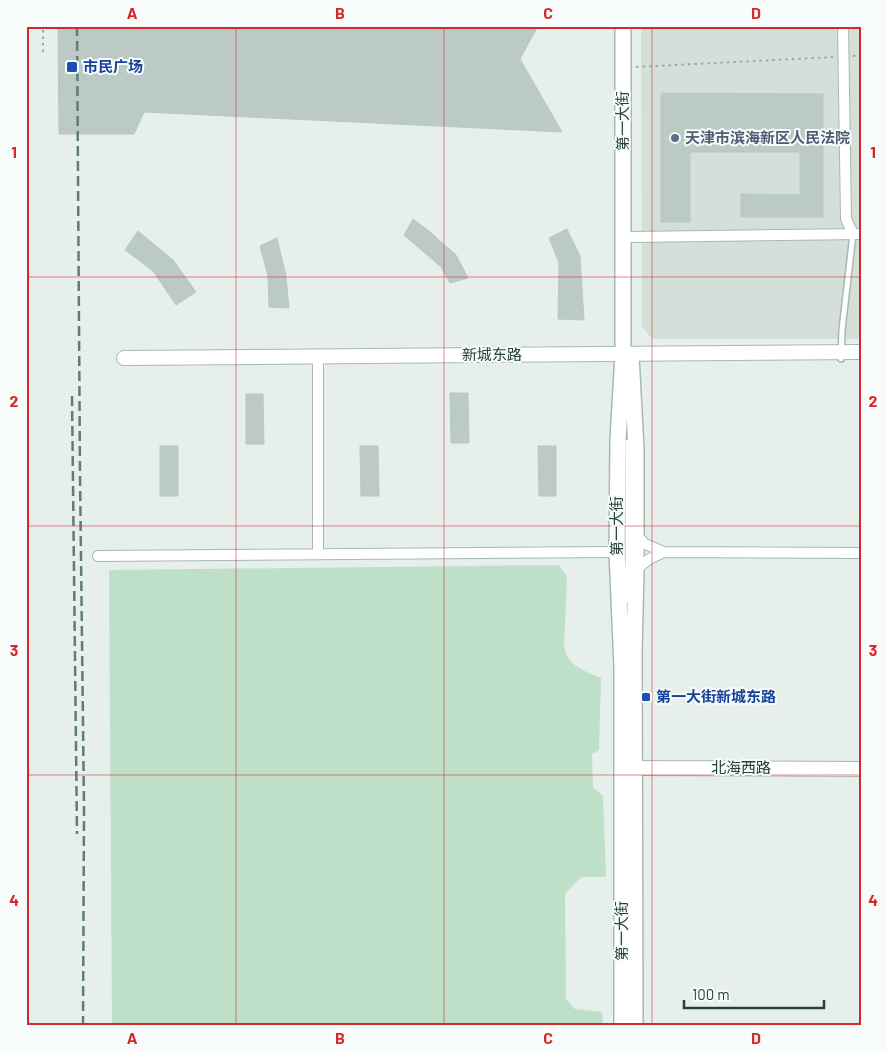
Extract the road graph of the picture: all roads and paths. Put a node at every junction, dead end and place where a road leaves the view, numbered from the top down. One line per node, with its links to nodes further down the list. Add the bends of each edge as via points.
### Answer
1 (43, 26): 5 (path)
2 (623, 26): 12 (main road, 第一大街)
3 (632, 26): 7 (main road, 第一大街)
4 (843, 26): 6 (street)
5 (43, 52)
6 (843, 57): 7 (path); 8 (street, via 846,219)
7 (632, 67): 9 (main road, 第一大街)
8 (857, 234): 9 (street); 11 (lane)
9 (631, 237): 12 (main road, 第一大街)
10 (861, 352): 11 (street, 新城东路)
11 (841, 356): 12 (street, 新城东路); 13 (street, 新城东路)
12 (627, 358): 14 (street, 新城东路); 17 (main road, 第一大街, via 636,440); 18 (main road, 第一大街, via 618,440)
13 (861, 359)
14 (318, 361): 15 (street, 新城东路); 21 (street)
15 (125, 363)
16 (628, 442): 24 (lane, via 627,577)
17 (636, 534): 19 (street, via 645,544); 23 (main road, 第一大街)
18 (617, 552): 21 (street); 24 (main road, 第一大街)
19 (664, 552): 20 (street); 23 (street, via 651,557)
20 (861, 553)
21 (318, 554): 22 (street)
22 (98, 556)
23 (636, 570): 25 (main road, 第一大街)
24 (622, 667): 25 (main road, 第一大街)
25 (628, 768): 26 (street, 北海西路); 27 (main road, 第一大街); 28 (main road, 第一大街)
26 (861, 769)
27 (622, 1026)
28 (635, 1026)

